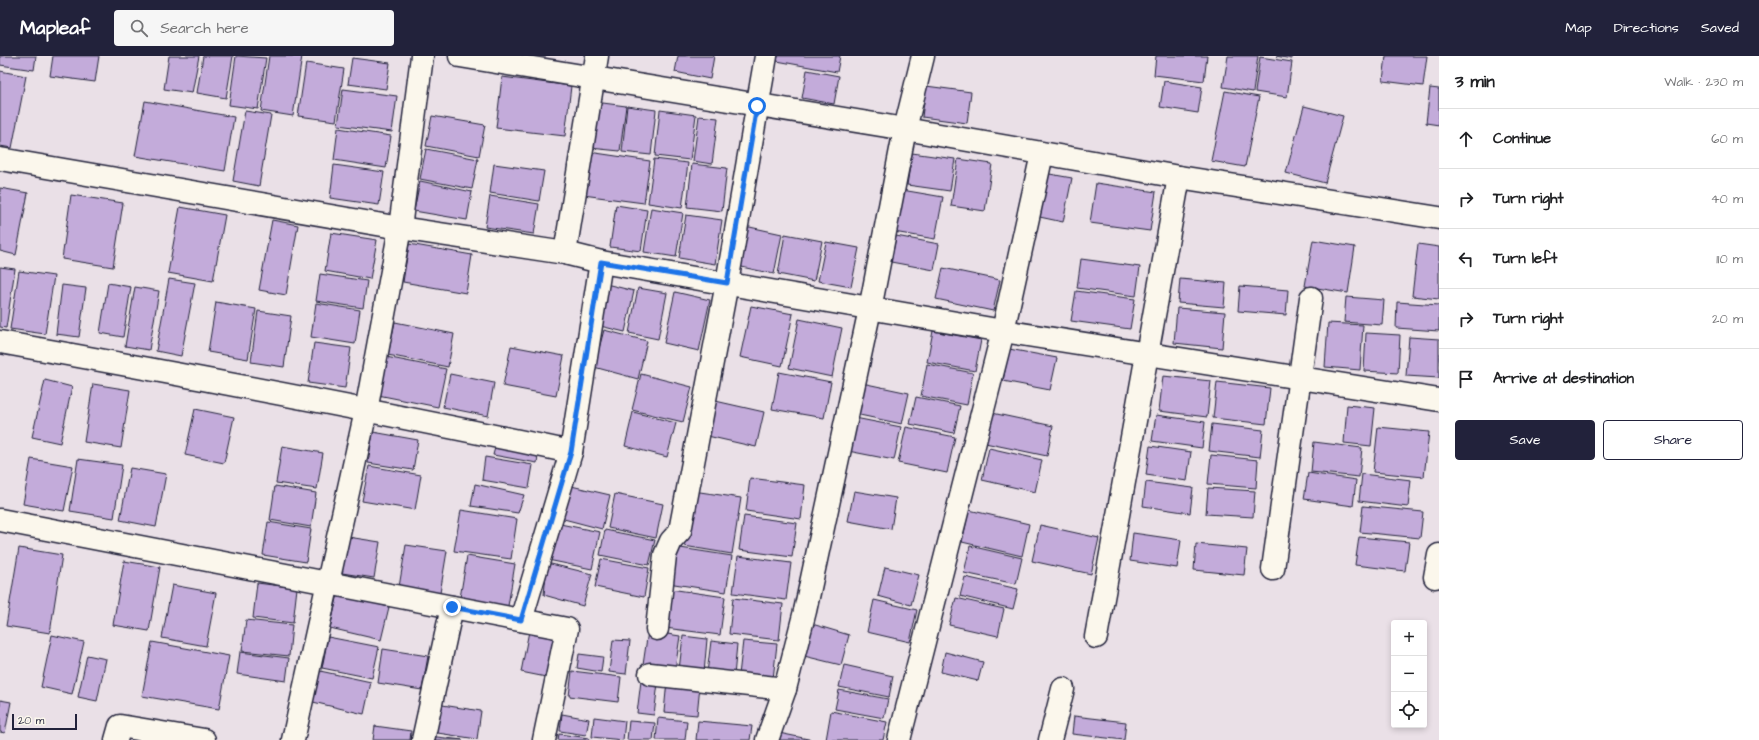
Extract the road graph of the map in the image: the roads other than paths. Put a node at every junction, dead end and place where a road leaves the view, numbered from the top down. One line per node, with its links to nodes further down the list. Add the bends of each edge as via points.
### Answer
1 (422, 56): 12 (street)
2 (460, 56): 5 (street)
3 (766, 56): 6 (street)
4 (923, 56): 7 (street)
5 (596, 67): 6 (street); 13 (street)
6 (757, 106): 7 (street); 15 (street)
7 (905, 129): 8 (street); 17 (street)
8 (1042, 154): 10 (street); 18 (street)
9 (0, 159): 12 (street)
10 (1179, 177): 11 (street); 20 (street)
11 (1439, 218)
12 (400, 228): 13 (street); 23 (street)
13 (565, 253): 14 (street)
14 (601, 262): 15 (street); 24 (street)
15 (727, 283): 17 (street); 32 (street, via 680,531 671,541 665,555)
16 (1311, 298): 21 (street)
17 (870, 309): 18 (street); 35 (street, via 805,611)
18 (1003, 331): 20 (street); 43 (street)
19 (0, 342): 23 (street)
20 (1147, 355): 21 (street); 33 (street)
21 (1300, 379): 22 (street); 27 (street)
22 (1439, 400)
23 (366, 411): 24 (street); 29 (street)
24 (571, 452): 31 (street)
25 (0, 520): 29 (street)
26 (1439, 555): 28 (street)
27 (1273, 569)
28 (1435, 577)
29 (328, 583): 30 (street); 39 (street)
30 (452, 607): 31 (street); 40 (street)
31 (521, 620): 41 (street, via 567,630)
32 (657, 629)
33 (1096, 637)
34 (650, 674): 35 (street)
35 (785, 689): 42 (street)
36 (1063, 689): 44 (street)
37 (116, 740): 38 (street, via 120,726)
38 (204, 740)
39 (293, 740)
40 (423, 740)
41 (544, 740)
42 (767, 740)
43 (899, 740)
44 (1050, 740)

